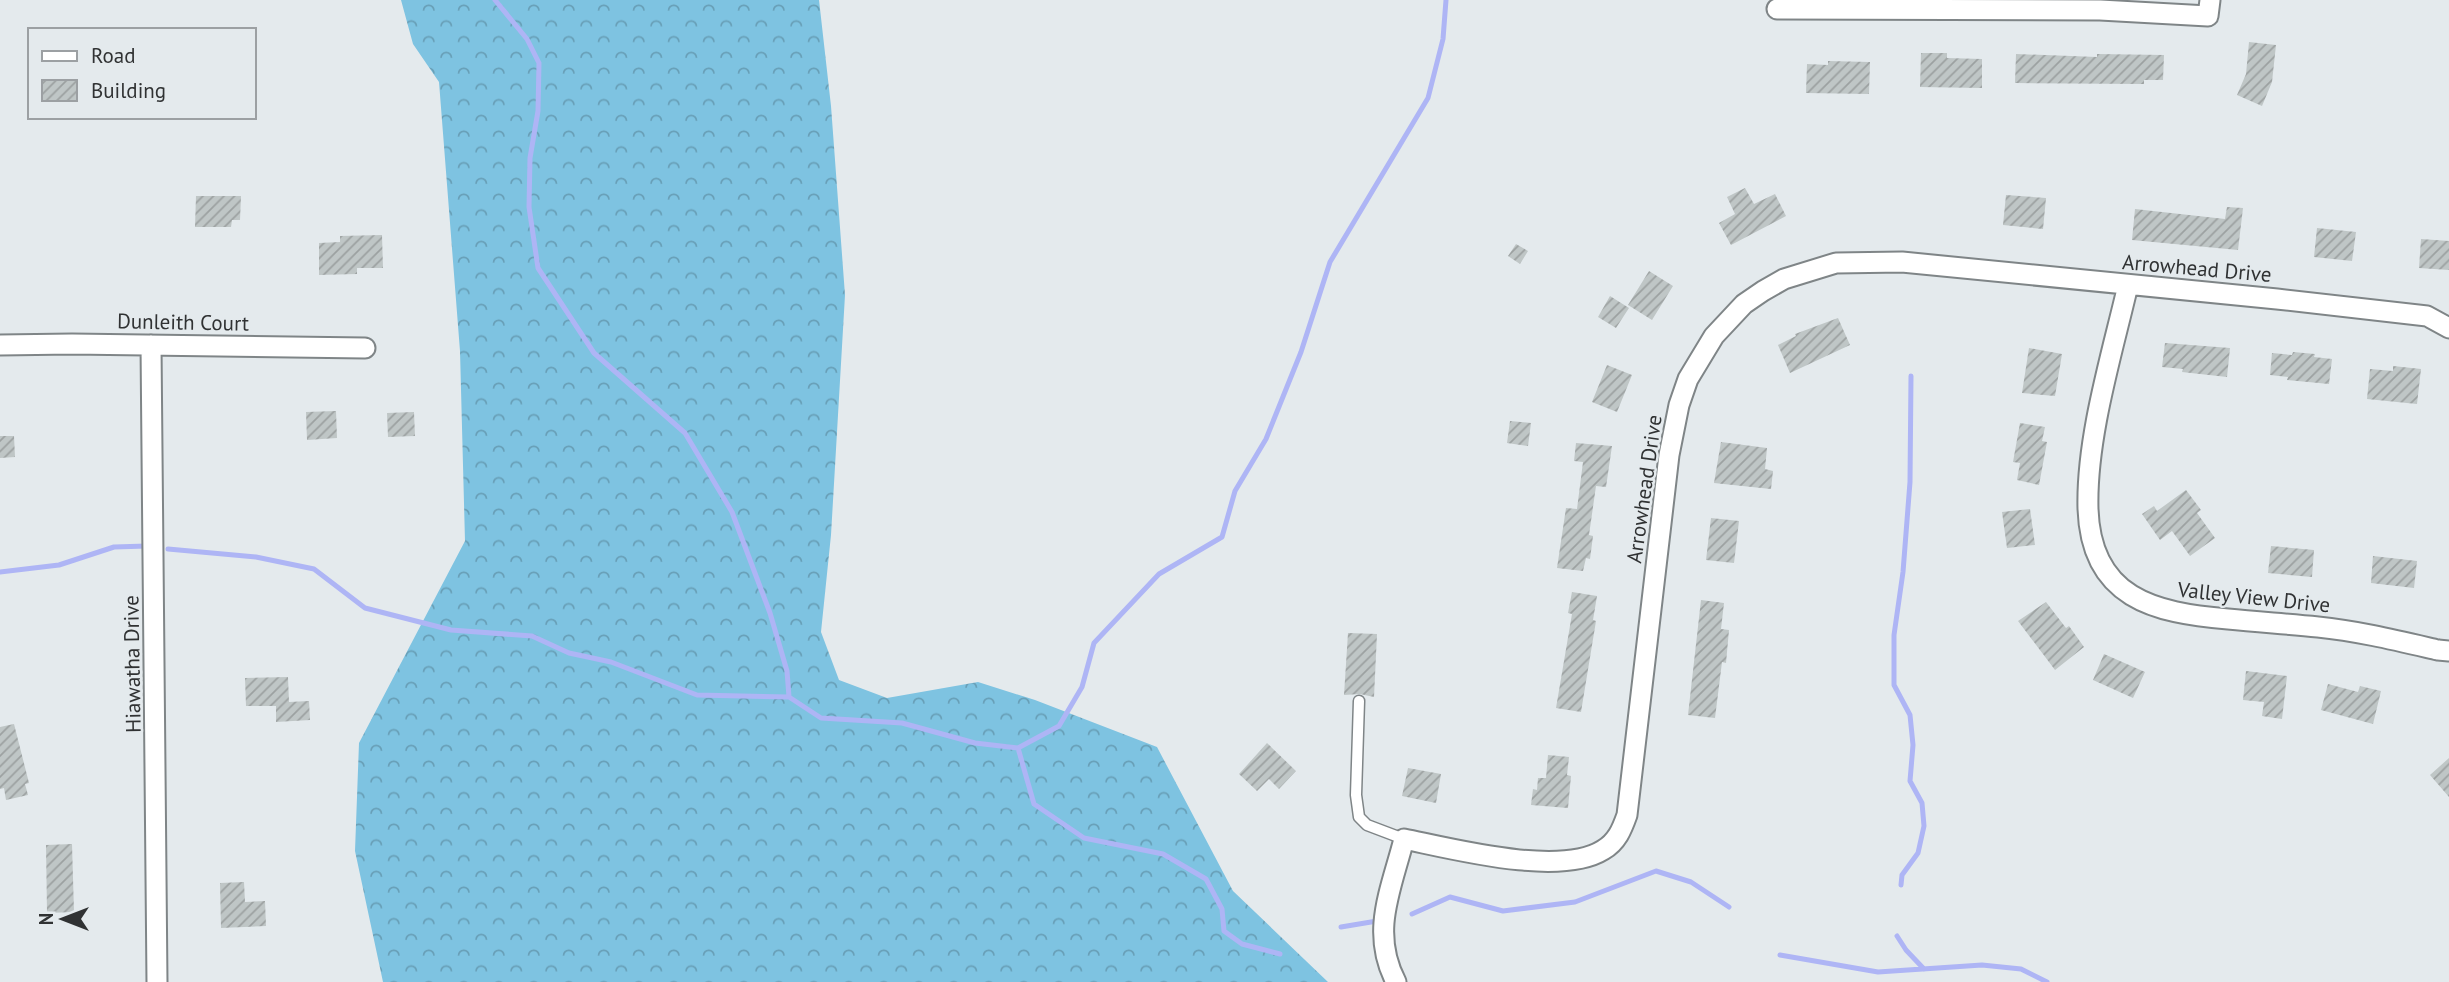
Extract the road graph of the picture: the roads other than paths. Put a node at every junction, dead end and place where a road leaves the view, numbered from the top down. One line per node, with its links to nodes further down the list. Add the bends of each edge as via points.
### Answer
1 (2209, 8): 2 (street)
2 (1777, 9)
3 (2128, 285): 4 (street, Arrowhead Drive, via 2427,316); 8 (street, Valley View Drive, via 2106,376 2089,481 2091,536 2109,575 2125,592 2170,612 2322,627); 10 (street, Arrowhead Drive, via 1902,262 1836,262 1784,279 1744,304 1714,336 1688,379 1679,405 1669,455 1628,815 1620,834 1586,858 1564,861 1479,855)
4 (2449, 328)
5 (0, 345): 6 (street, Dunleith Court)
6 (150, 345): 7 (street, Dunleith Court); 11 (street, Hiawatha Drive)
7 (365, 348)
8 (2449, 651)
9 (1359, 701): 10 (lane, via 1359,817 1367,825)
10 (1404, 839): 12 (street, via 1387,901 1382,942)
11 (157, 982)
12 (1396, 982)

